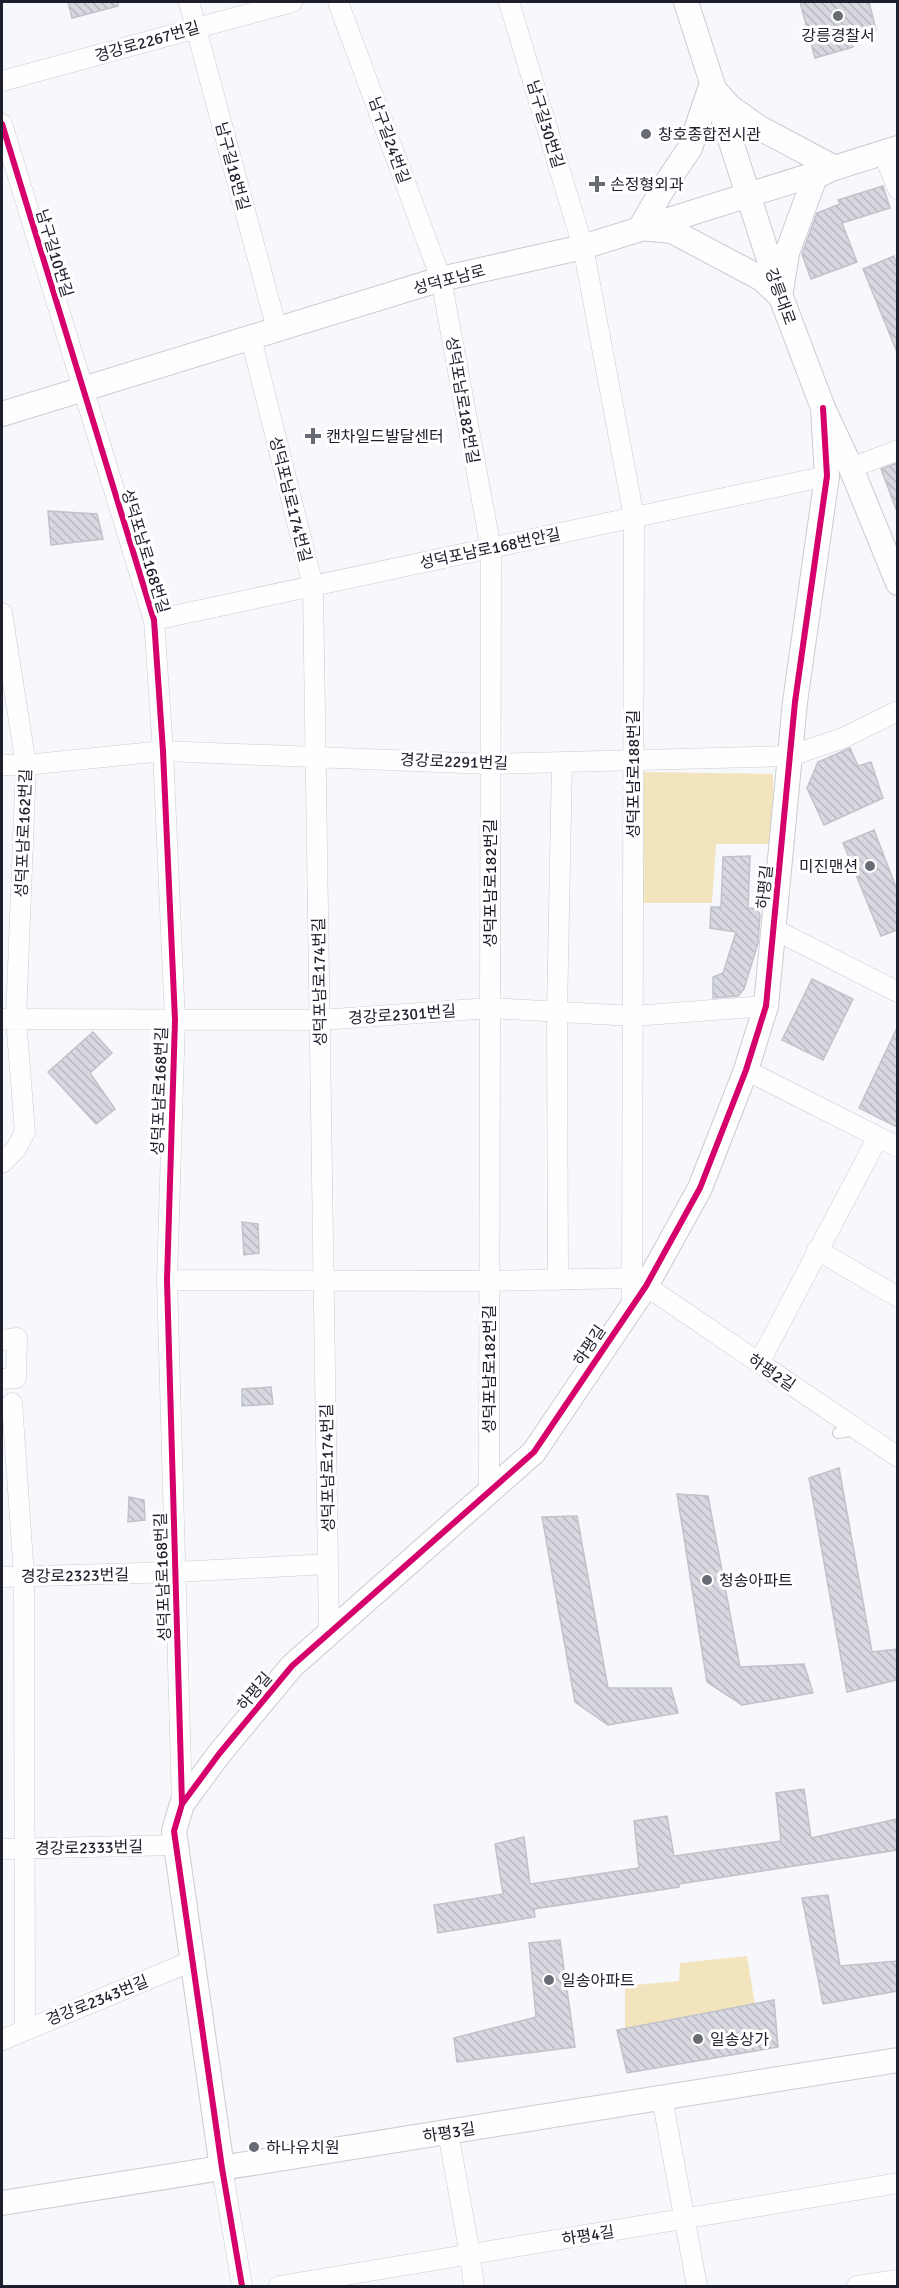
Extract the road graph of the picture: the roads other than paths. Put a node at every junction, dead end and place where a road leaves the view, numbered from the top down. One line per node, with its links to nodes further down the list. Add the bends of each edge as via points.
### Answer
1 (189, 2): 6 (street, 남구길18번길)
2 (292, 2): 6 (street, 경강로2267번길)
3 (338, 2): 16 (street, 남구길24번길)
4 (509, 2): 15 (street, 남구길30번길)
5 (686, 2): 8 (street, 강릉대로)
6 (196, 27): 7 (street, 경강로2267번길); 18 (street, 남구길18번길)
7 (2, 81)
8 (711, 86): 11 (street, via 730,107 758,127); 13 (street, 강릉대로); 14 (street, via 690,148)
9 (2, 124): 20 (street, 남구길10번길)
10 (890, 150): 11 (street, 성덕포남로); 12 (street)
11 (835, 168): 13 (street, 성덕포남로); 17 (street, via 814,177 787,253)
12 (897, 189)
13 (747, 195): 14 (street, 성덕포남로); 17 (street, 강릉대로)
14 (640, 228): 15 (street, 성덕포남로); 17 (street, via 672,231 762,279)
15 (583, 247): 16 (street, 성덕포남로); 26 (street, 성덕포남로188번길)
16 (441, 279): 18 (street, 성덕포남로); 27 (street, 성덕포남로182번길)
17 (781, 297): 21 (street, 강릉대로)
18 (277, 330): 19 (street, 성덕포남로)
19 (251, 339): 20 (street, 성덕포남로); 29 (street, 성덕포남로174번길)
20 (82, 389): 22 (street, 성덕포남로); 31 (street, 성덕포남로168번길)
21 (823, 408): 24 (street, 강릉대로); 25 (street, 하평길)
22 (2, 414)
23 (897, 450): 24 (street)
24 (851, 468): 28 (street, 강릉대로)
25 (826, 476): 26 (street, 성덕포남로168번안길); 35 (street, 하평길)
26 (634, 517): 27 (street, 성덕포남로168번안길); 36 (street, 성덕포남로188번길)
27 (491, 549): 29 (street, 성덕포남로168번안길); 38 (street, 성덕포남로182번길)
28 (897, 583)
29 (313, 586): 31 (street, 성덕포남로168번안길); 34 (street, 성덕포남로174번길)
30 (2, 613): 40 (street, 성덕포남로162번길)
31 (154, 620): 33 (street, 성덕포남로168번길)
32 (897, 711): 35 (street, 경강로2291번길, via 843,738)
33 (163, 752): 34 (street, 경강로2291번길); 40 (street, 경강로2291번길); 48 (street, 성덕포남로168번길)
34 (316, 756): 38 (street, 경강로2291번길); 49 (street, 성덕포남로174번길)
35 (790, 756): 36 (street, 경강로2291번길); 41 (street, 하평길)
36 (633, 760): 37 (street, 경강로2291번길); 46 (street, 성덕포남로188번길)
37 (562, 762): 38 (street, 경강로2291번길); 45 (street)
38 (490, 764): 44 (street, 성덕포남로182번길)
39 (2, 765): 40 (street, 경강로2291번길)
40 (26, 765): 47 (street, 성덕포남로162번길)
41 (773, 929): 42 (street); 43 (street, 하평길)
42 (897, 992)
43 (766, 1006): 46 (street, 경강로2301번길); 50 (street, 하평길)
44 (490, 1008): 45 (street, 경강로2301번길); 49 (street, 경강로2301번길); 58 (street, 성덕포남로182번길)
45 (557, 1011): 46 (street, 경강로2301번길); 57 (street)
46 (633, 1016): 59 (street, 성덕포남로188번길)
47 (9, 1019): 48 (street, 경강로2301번길); 53 (street, 성덕포남로162번길, via 25,1132)
48 (175, 1020): 49 (street, 경강로2301번길); 56 (street, 성덕포남로168번길)
49 (320, 1020): 55 (street, 성덕포남로174번길)
50 (746, 1070): 51 (street); 59 (street, 하평길, via 700,1188)
51 (878, 1137): 52 (street); 54 (street)
52 (897, 1147)
53 (2, 1163)
54 (817, 1250): 60 (street); 62 (street)
55 (324, 1279): 56 (street); 58 (street); 67 (street, 성덕포남로174번길)
56 (167, 1280): 68 (street, 성덕포남로168번길)
57 (558, 1280): 58 (street); 59 (street)
58 (489, 1281): 66 (street, 성덕포남로182번길)
59 (639, 1282): 62 (street, 하평2길); 66 (street, 하평길, via 632,1306 534,1452)
60 (897, 1297)
61 (2, 1340): 63 (street, via 17,1338 16,1378)
62 (759, 1363): 65 (street, 하평2길, via 847,1431)
63 (2, 1379)
64 (12, 1403): 69 (street)
65 (897, 1457)
66 (489, 1492): 71 (street, 하평길)
67 (328, 1563): 68 (street, 경강로2323번길); 71 (street, 성덕포남로174번길)
68 (176, 1572): 69 (street, 경강로2323번길); 72 (street, 성덕포남로168번길)
69 (24, 1576): 70 (street, 경강로2323번길); 74 (street)
70 (2, 1577)
71 (329, 1634): 72 (street, 하평길, via 292,1666)
72 (182, 1804): 73 (street, 하평길, via 174,1831)
73 (176, 1845): 74 (street, 경강로2333번길); 76 (street, 하평길)
74 (26, 1848): 75 (street, 경강로2333번길); 77 (street)
75 (2, 1849)
76 (192, 1961): 77 (street, 경강로2343번길); 82 (street, 하평길)
77 (25, 2030): 78 (street, 경강로2343번길)
78 (2, 2040)
79 (897, 2060): 80 (street, 하평3길)
80 (662, 2098): 81 (street, 하평3길); 85 (street)
81 (448, 2132): 82 (street, 하평3길); 86 (street)
82 (222, 2168): 84 (street, 하평3길); 88 (street)
83 (897, 2183): 85 (street, 하평4길)
84 (2, 2203)
85 (686, 2219): 86 (street, 하평4길); 91 (street)
86 (470, 2255): 89 (street, 하평4길); 90 (street)
87 (897, 2280): 92 (street)
88 (242, 2286)
89 (279, 2286)
90 (474, 2286)
91 (697, 2286)
92 (857, 2286)

